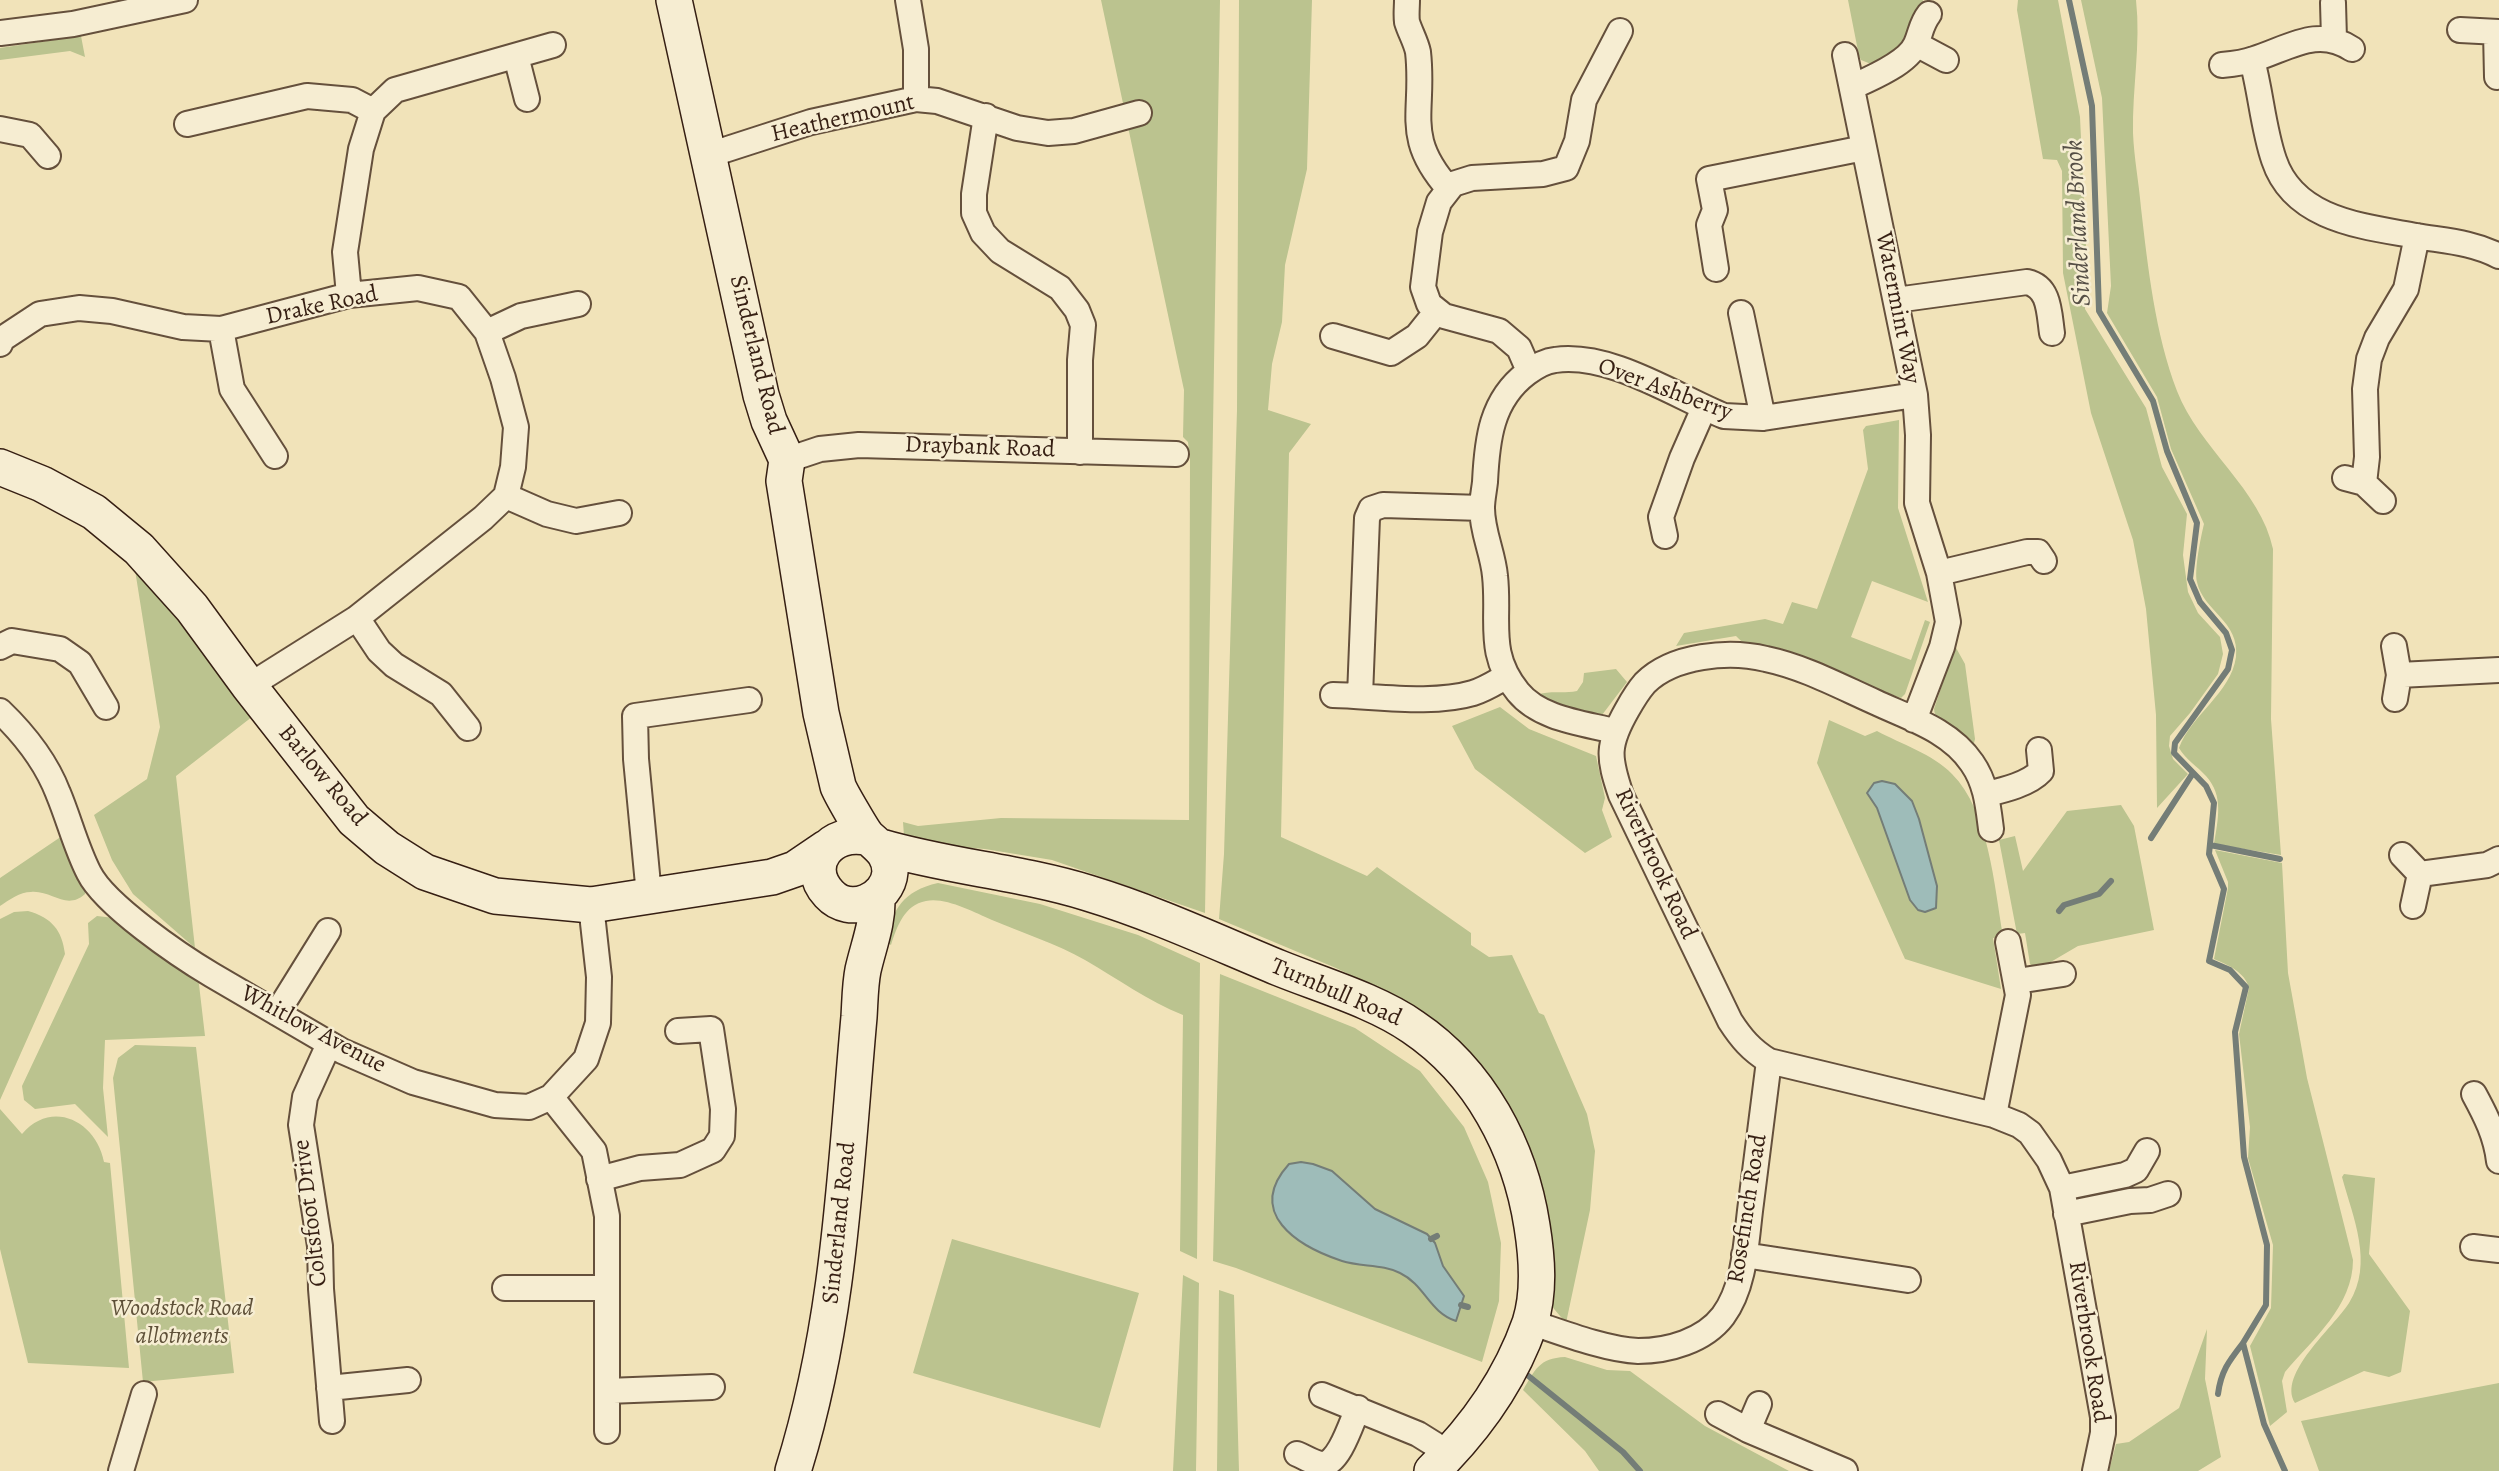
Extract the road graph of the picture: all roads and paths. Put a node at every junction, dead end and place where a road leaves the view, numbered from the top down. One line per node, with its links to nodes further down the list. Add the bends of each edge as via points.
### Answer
1 (185, 0): 10 (street, via 83,22)
2 (674, 0): 28 (street, Sinderland Road)
3 (908, 0): 21 (street, via 916,50)
4 (1407, 0): 30 (street, via 1407,20 1418,50 1418,131 1424,155)
5 (2333, 3): 16 (street, via 2343,44 2304,40)
6 (1929, 14): 11 (street)
7 (2460, 30): 9 (street)
8 (1620, 31): 30 (street, via 1584,100 1577,141 1566,168 1543,174 1472,178)
9 (2497, 32): 18 (street)
10 (0, 33)
11 (1916, 44): 15 (street); 19 (street, via 1897,63)
12 (554, 45): 14 (street)
13 (1846, 55): 19 (street, Watermint Way)
14 (516, 56): 20 (street); 22 (street, via 395,90)
15 (1946, 60)
16 (2252, 60): 17 (street); 31 (street, via 2274,162 2290,190 2335,219)
17 (2222, 65)
18 (2497, 77)
19 (1852, 87): 27 (street, Watermint Way)
20 (527, 99)
21 (916, 99): 24 (street, Heathermount); 28 (street, Heathermount, via 811,122)
22 (373, 111): 25 (street, via 352,100 307,96); 34 (street, via 361,149 345,253)
23 (1139, 113): 24 (street, Heathermount, via 1074,131 1048,133)
24 (986, 116): 48 (street, via 974,213 983,233 1000,251 1060,288 1077,310 1083,326)
25 (187, 124)
26 (0, 130): 29 (street, via 30,135)
27 (1864, 148): 33 (street, via 1709,179 1715,210 1709,226); 35 (street, Watermint Way)
28 (709, 155): 51 (street, Sinderland Road, via 761,395)
29 (48, 156)
30 (1449, 189): 37 (street, via 1439,202 1430,232 1423,287)
31 (2417, 236): 32 (street, via 2463,242); 54 (street, via 2406,289 2377,338 2365,389 2367,457 2354,481)
32 (2499, 256)
33 (1716, 269)
34 (349, 295): 39 (street, Drake Road); 40 (street, Drake Road, via 418,288 459,297)
35 (1896, 300): 41 (street, via 2027,282 2046,298); 45 (street, Watermint Way)
36 (578, 304): 40 (street, via 521,316)
37 (1437, 311): 42 (street, via 1417,336 1391,353); 44 (street, via 1499,331 1519,348)
38 (1741, 313): 47 (street)
39 (221, 329): 43 (street, Drake Road, via 183,327 79,308 40,314); 50 (street, via 232,389)
40 (487, 332): 53 (street, Drake Road, via 516,427)
41 (2052, 333)
42 (1333, 336)
43 (1, 340)
44 (1529, 371): 46 (street, Over Ashberry, via 1554,360 1594,362); 55 (street, Over Ashberry, via 1513,384 1491,423)
45 (1914, 395): 47 (street, Over Ashberry); 59 (street, Watermint Way, via 1917,503)
46 (1704, 408): 47 (street, Over Ashberry, via 1724,416); 57 (street, via 1661,517)
47 (1763, 418)
48 (1080, 452): 49 (street, Draybank Road); 51 (street, Draybank Road, via 859,444 820,449)
49 (1176, 454)
50 (275, 457)
51 (787, 460): 75 (street, Sinderland Road, via 784,481 821,713)
52 (0, 467): 65 (street, Barlow Road, via 94,512 139,549 192,608)
53 (506, 496): 56 (street, via 576,521); 60 (street)
54 (2383, 500)
55 (1482, 508): 64 (street, Over Ashberry, via 1497,591 1494,636); 67 (street, via 1383,505 1371,509)
56 (619, 513)
57 (1665, 536)
58 (2044, 561): 59 (street, via 2038,552 2027,552)
59 (1937, 567): 71 (street, Watermint Way, via 1948,625)
60 (357, 618): 65 (street); 72 (street, via 379,651 441,694)
61 (0, 646): 69 (street, via 12,641 60,649 80,663)
62 (2394, 646): 63 (street, via 2397,687)
63 (2499, 670)
64 (1507, 676): 67 (street, via 1473,693 1439,699); 73 (street, Over Ashberry, via 1534,707)
65 (249, 686): 88 (street, Barlow Road, via 354,820 387,848 425,872 495,896)
66 (1333, 695): 67 (street)
67 (1360, 695)
68 (749, 701): 85 (street, via 635,716)
69 (106, 707)
70 (0, 711): 95 (street, Whitlow Avenue, via 36,751 57,790 89,875 120,909 192,963)
71 (1914, 720): 73 (street, Riverbrook Road, via 1785,664 1731,656 1699,658 1658,674 1645,683); 76 (street, Riverbrook Road, via 1955,744 1971,761)
72 (468, 728)
73 (1614, 731): 98 (street, Riverbrook Road, via 1611,761 1620,795 1730,1021 1748,1046)
74 (2039, 750): 76 (street, via 2041,771 2035,777)
75 (840, 793): 78 (street, Sinderland Road); 79 (street, Sinderland Road)
76 (1987, 794): 77 (street, Riverbrook Road)
77 (1991, 829)
78 (875, 842): 79 (street, via 848,835); 82 (street, Turnbull Road); 86 (street, Sinderland Road, via 889,862 890,873)
79 (830, 845): 84 (street, Barlow Road, via 795,869); 87 (street, Sinderland Road, via 819,874)
80 (2402, 855): 83 (street)
81 (2499, 859): 83 (street, via 2487,865)
82 (951, 865): 86 (street, Turnbull Road, via 914,870); 115 (street, Turnbull Road, via 1051,883 1151,913 1363,1001 1412,1026 1442,1049 1472,1082 1505,1136 1523,1179 1537,1258)
83 (2420, 874): 89 (street)
84 (772, 877): 85 (street, Barlow Road); 87 (street, Barlow Road, via 805,883)
85 (649, 895): 88 (street, Barlow Road)
86 (879, 895): 87 (street, via 851,905); 92 (street, Sinderland Road)
87 (832, 897): 92 (street, Sinderland Road, via 853,934)
88 (591, 905): 100 (street, via 599,977 598,1023 586,1059)
89 (2413, 906)
90 (327, 931): 95 (street)
91 (2008, 942): 94 (street)
92 (863, 972): 131 (street, Sinderland Road, via 844,1214 829,1324)
93 (2063, 974): 94 (street)
94 (2018, 981): 101 (street)
95 (277, 1013): 97 (street, Whitlow Avenue)
96 (678, 1031): 105 (street, via 711,1029 723,1109 722,1136 713,1150 680,1165 640,1168)
97 (329, 1044): 100 (street, Whitlow Avenue, via 413,1082 495,1105 529,1107); 118 (street, Coltsfoot Drive, via 305,1097 301,1125 320,1246)
98 (1769, 1061): 101 (street, Riverbrook Road); 111 (street, Rosefinch Road)
99 (2474, 1094): 102 (street)
100 (551, 1097): 105 (street, via 594,1151)
101 (1994, 1115): 106 (street, Riverbrook Road, via 2031,1133)
102 (2495, 1121): 104 (street)
103 (2147, 1150): 106 (street, via 2136,1170)
104 (2499, 1161)
105 (599, 1179): 114 (street, via 607,1216)
106 (2062, 1188): 108 (street, Riverbrook Road)
107 (2168, 1194): 108 (street)
108 (2066, 1214): 133 (street, Riverbrook Road, via 2103,1417)
109 (2473, 1247): 110 (street)
110 (2499, 1250)
111 (1744, 1255): 112 (street); 115 (street, Rosefinch Road, via 1723,1317 1695,1339 1676,1346 1634,1351)
112 (1908, 1280)
113 (505, 1288): 114 (street)
114 (606, 1288): 119 (street)
115 (1530, 1322): 129 (street, Turnbull Road, via 1488,1408)
116 (408, 1380): 118 (street)
117 (712, 1387): 119 (street)
118 (328, 1388): 125 (street, Coltsfoot Drive)
119 (607, 1391): 127 (street)
120 (144, 1394): 130 (street)
121 (1322, 1395): 123 (street, Turnbull Road)
122 (1759, 1404): 126 (street)
123 (1358, 1408): 128 (street, via 1330,1462 1321,1464); 129 (street, Turnbull Road, via 1418,1434)
124 (1718, 1414): 126 (street)
125 (332, 1422)
126 (1748, 1430): 132 (street)
127 (607, 1431)
128 (1297, 1454)
129 (1441, 1463)
130 (121, 1471)
131 (793, 1471)
132 (1845, 1471)
133 (2095, 1471)

